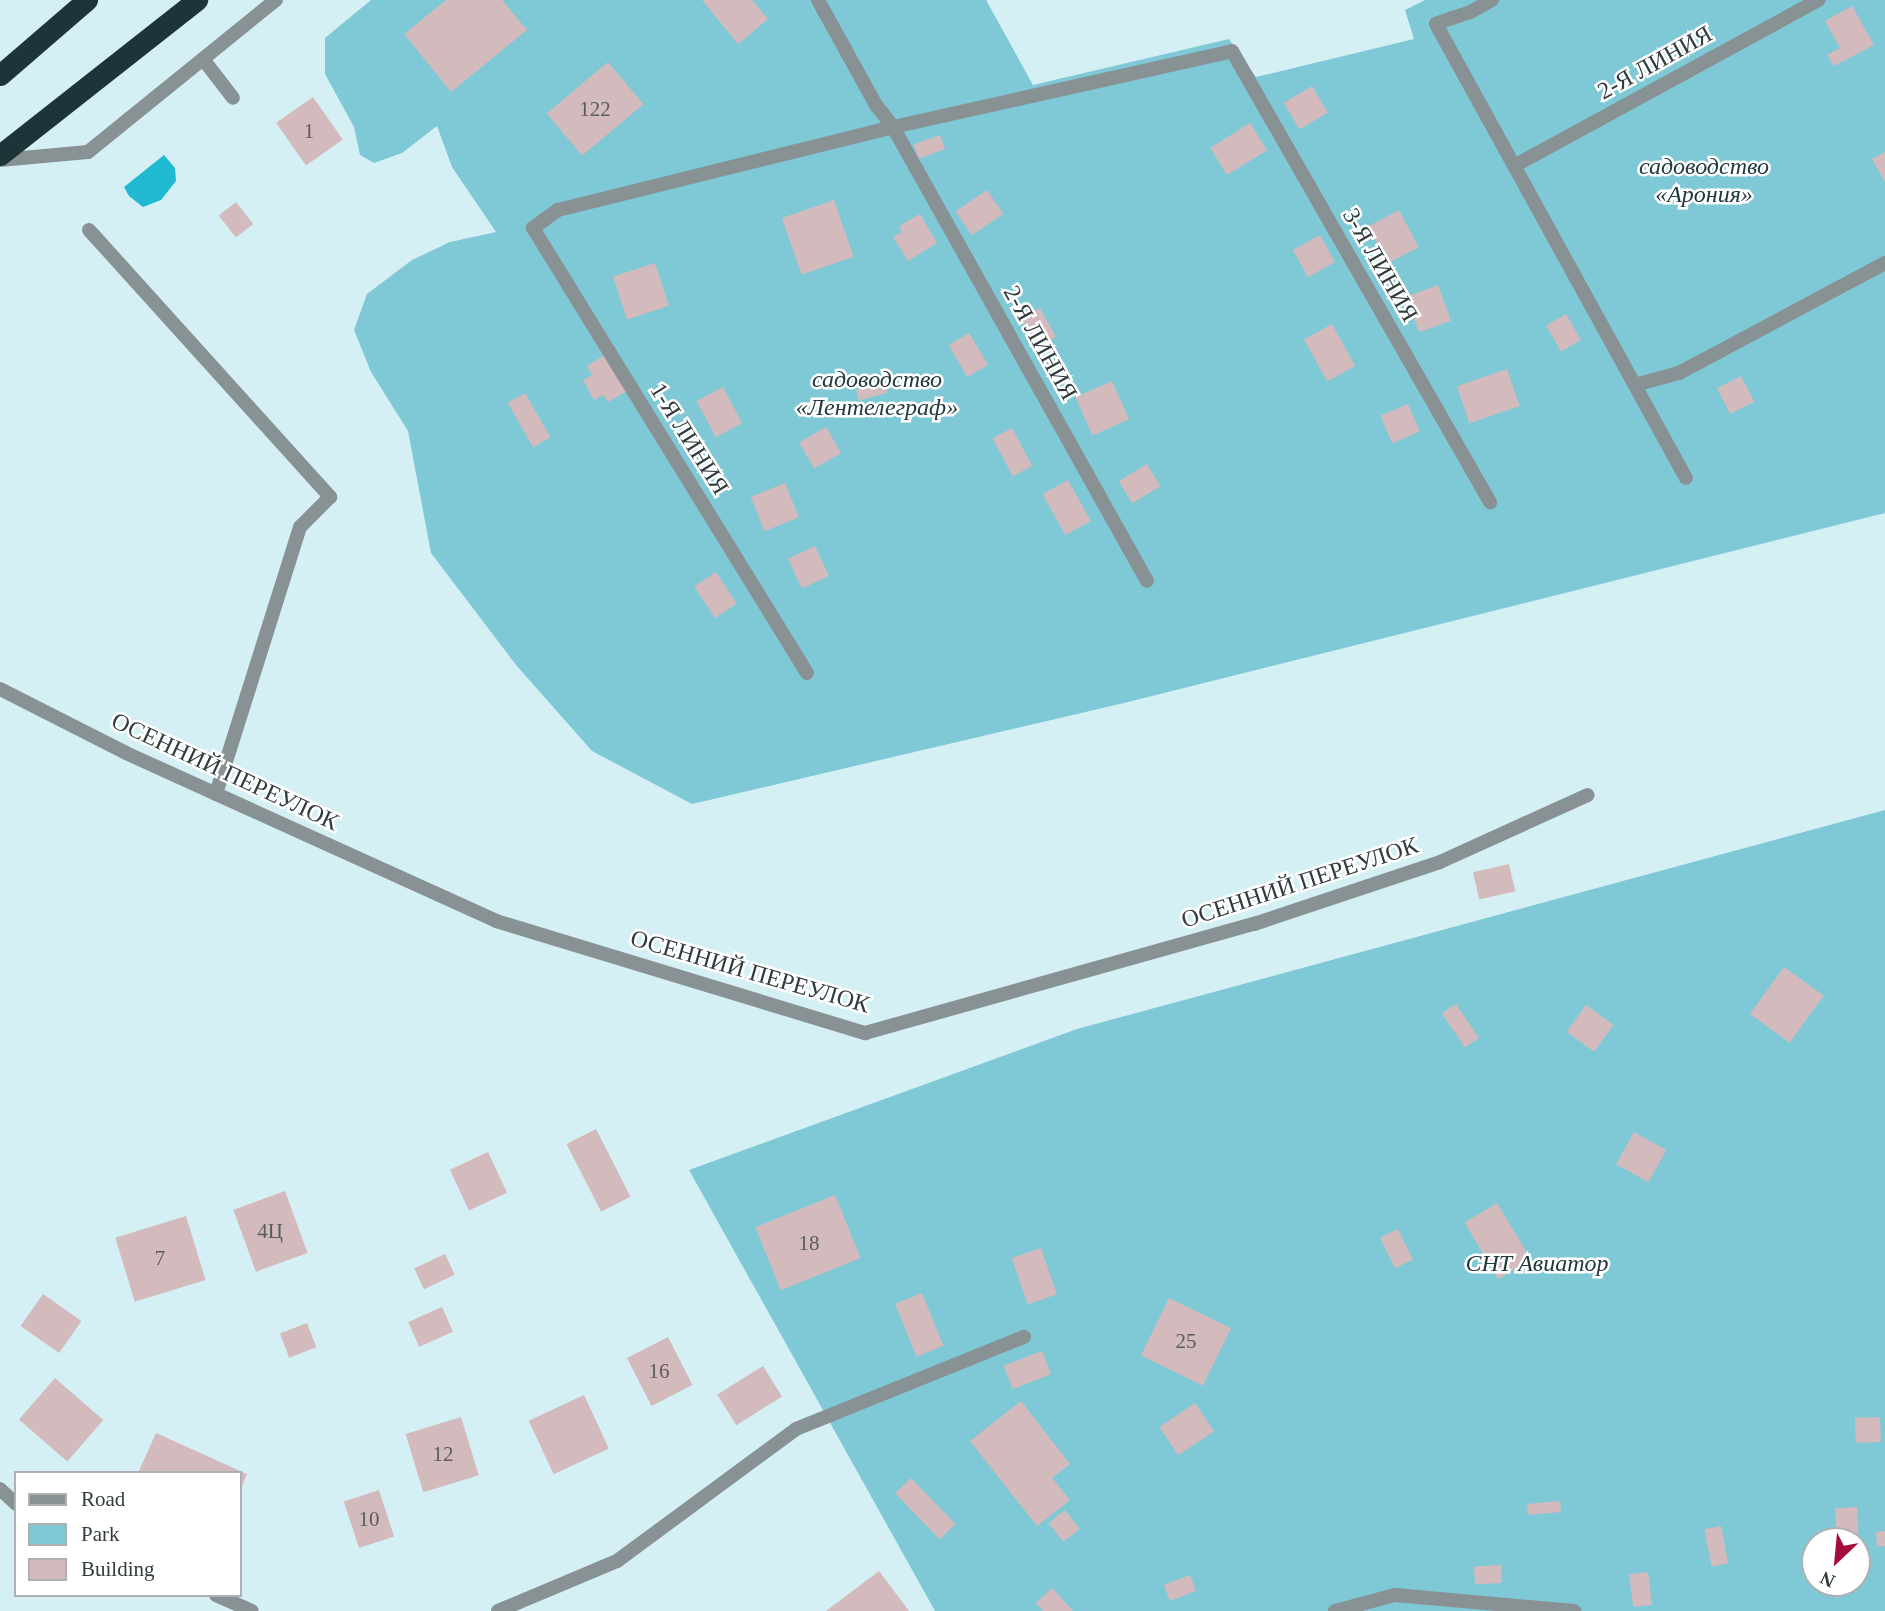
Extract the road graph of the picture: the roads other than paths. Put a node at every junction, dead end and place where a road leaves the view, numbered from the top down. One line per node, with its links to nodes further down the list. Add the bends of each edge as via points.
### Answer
1 (87, 0): 8 (highway)
2 (197, 0): 11 (highway)
3 (276, 0): 7 (street)
4 (818, 0): 10 (street, 2-Я ЛИНИЯ)
5 (1492, 0): 12 (street, via 1436,24)
6 (1819, 0): 12 (street, 2-Я ЛИНИЯ)
7 (203, 59): 9 (street); 11 (street, via 88,152)
8 (0, 75)
9 (233, 98)
10 (893, 127): 17 (street, 3-Я ЛИНИЯ, via 1232,51); 18 (street, 2-Я ЛИНИЯ); 19 (street, 1-Я ЛИНИЯ, via 558,210 533,228)
11 (0, 158)
12 (1514, 166): 15 (street)
13 (89, 230): 21 (street, via 330,497 300,527)
14 (1885, 263): 15 (street, via 1679,373)
15 (1635, 386): 16 (street)
16 (1686, 478)
17 (1490, 502)
18 (1147, 581)
19 (807, 673)
20 (0, 689): 21 (street, ОСЕННИЙ ПЕРЕУЛОК)
21 (216, 794): 22 (street, ОСЕННИЙ ПЕРЕУЛОК, via 496,921 865,1033 1280,915 1440,862)
22 (1588, 795)
23 (1024, 1337): 28 (street, via 796,1429 617,1562)
24 (0, 1489): 25 (street)
25 (14, 1502)
26 (220, 1597): 27 (street)
27 (252, 1611)
28 (498, 1611)
29 (1335, 1611): 30 (street, via 1395,1595)
30 (1574, 1611)

